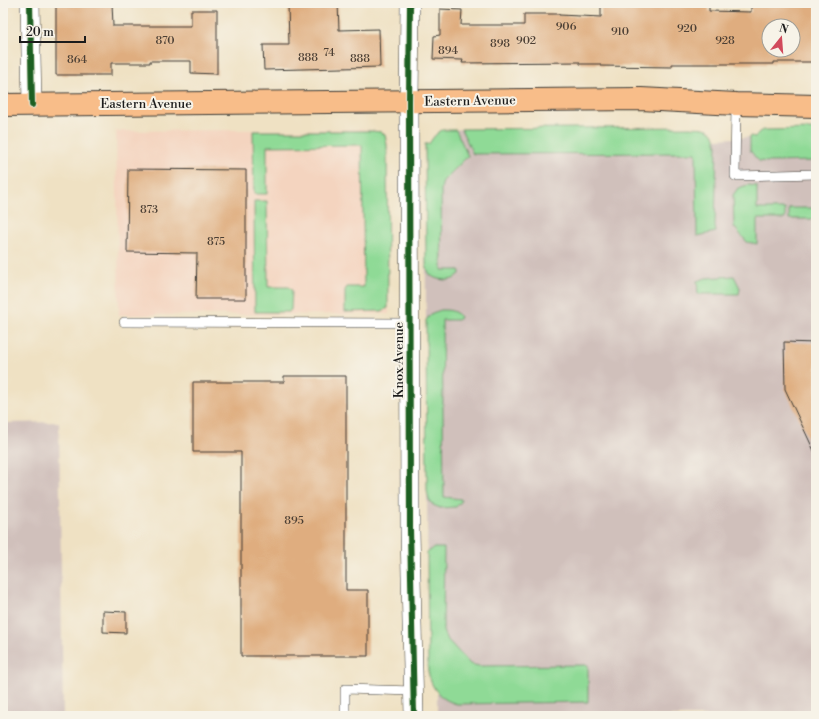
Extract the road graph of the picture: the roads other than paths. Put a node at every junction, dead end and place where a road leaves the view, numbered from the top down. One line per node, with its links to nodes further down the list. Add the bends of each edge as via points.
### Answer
1 (30, 3): 6 (street)
2 (410, 3): 3 (street, Knox Avenue)
3 (409, 102): 4 (main road, Eastern Avenue, via 641,99); 6 (main road, Eastern Avenue); 10 (street, Knox Avenue)
4 (736, 104): 7 (main road, Eastern Avenue); 8 (lane, via 735,176)
5 (3, 105): 6 (main road, Eastern Avenue)
6 (32, 105)
7 (816, 106)
8 (816, 174)
9 (124, 322): 10 (lane)
10 (410, 323): 11 (street, Knox Avenue)
11 (413, 691): 12 (lane, via 345,689); 13 (street, Knox Avenue)
12 (345, 716)
13 (414, 716)

